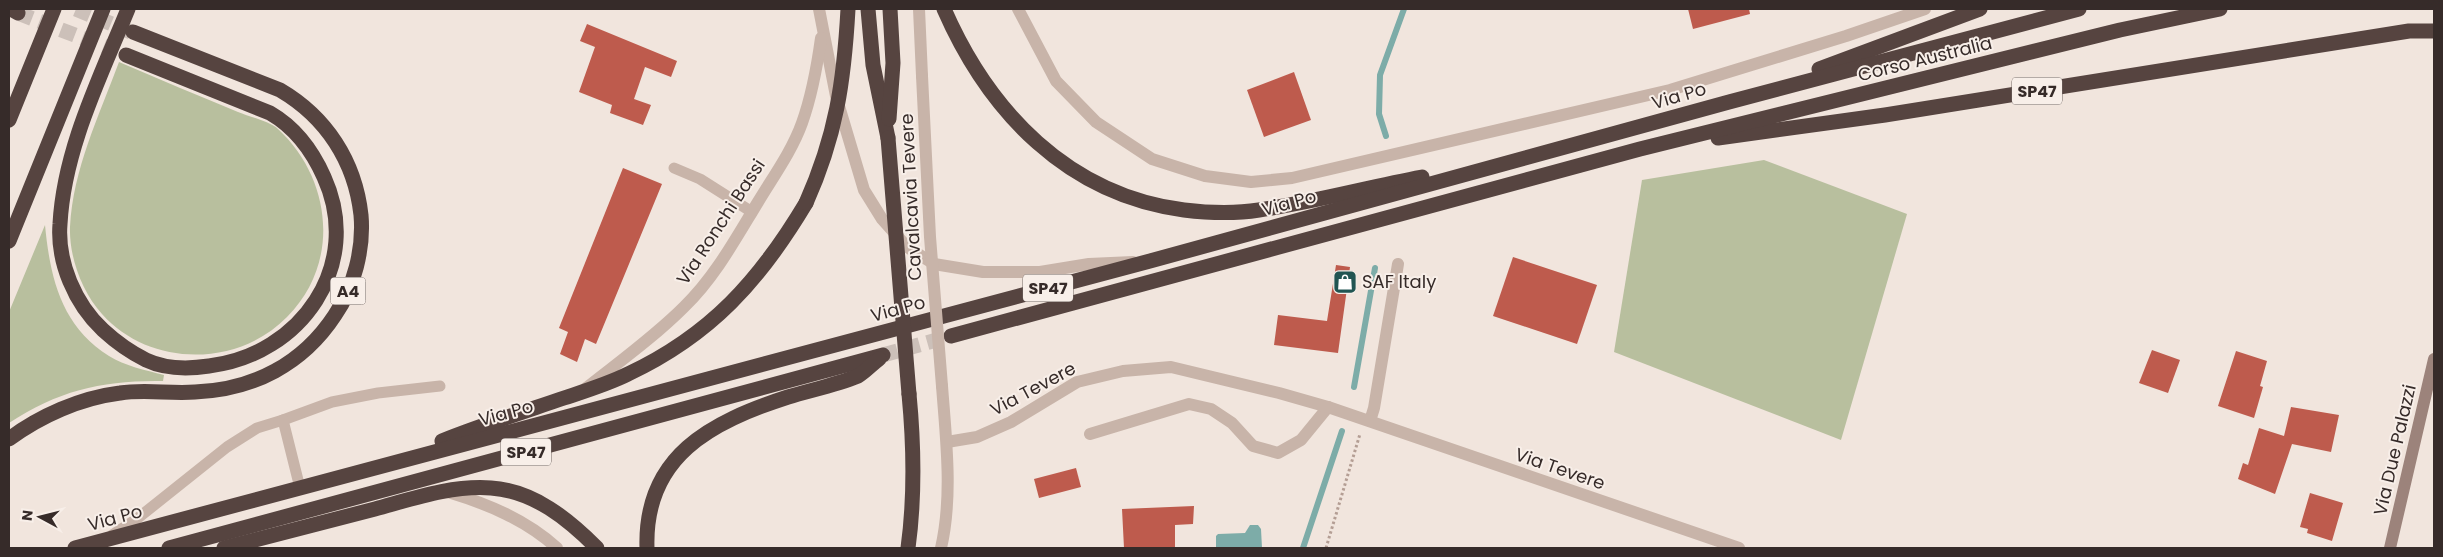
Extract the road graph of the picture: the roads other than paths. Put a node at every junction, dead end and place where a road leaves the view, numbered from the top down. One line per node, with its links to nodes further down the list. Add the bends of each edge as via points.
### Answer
1 (54, 9): 20 (highway)
2 (103, 9): 26 (highway)
3 (128, 9): 18 (highway, via 73,146 59,226 62,260 76,296 98,325 118,344 148,361 187,369 230,364 269,347 302,320 321,296 332,265 336,238 336,213 329,187 316,158 285,122)
4 (818, 9): 15 (street, Via Ronchi Bassi)
5 (848, 9): 32 (highway, bridge, via 840,102 827,152 806,203 770,260 745,291 680,345 627,375)
6 (868, 9): 21 (highway, via 872,65)
7 (890, 9): 21 (highway, via 893,64)
8 (919, 9): 38 (street, Cavalcavia Tevere, bridge, via 930,246)
9 (944, 9): 23 (highway, via 979,76 1000,105 1032,138 1090,182 1152,204 1206,212 1259,210)
10 (1018, 9): 11 (street, Via Po, via 1056,81 1096,122 1152,159 1205,176 1250,182 1311,174 1670,90)
11 (1925, 9)
12 (1980, 9): 19 (highway, SP47)
13 (2079, 9): 19 (highway, Corso Australia / SP47)
14 (2220, 9): 22 (highway, Corso Australia / SP47, via 2120,30)
15 (823, 28): 25 (street, Via Ronchi Bassi, via 815,80 802,123); 27 (street, Via Ronchi Bassi, via 836,96 864,190 882,219 908,247 934,264 983,272 1040,272 1089,264)
16 (2434, 31): 22 (highway, SP47, via 2409,31 1885,115)
17 (133, 32): 37 (highway, A4, via 280,90 298,100 324,125 346,161 359,202 361,242 350,286 328,327 295,360 276,372 218,391 143,391 98,397 40,419)
18 (126, 55)
19 (1729, 102): 23 (highway, Via Po / SP47)
20 (9, 120)
21 (888, 138): 50 (highway, bridge, via 914,481)
22 (1640, 149): 29 (highway, SP47)
23 (1516, 161): 27 (highway, Via Po / SP47)
24 (674, 168): 25 (lane, via 700,179)
25 (752, 212): 32 (street, Via Ronchi Bassi, via 706,282 685,307)
26 (9, 241)
27 (1150, 261): 39 (highway, Via Po / SP47)
28 (1398, 264): 35 (street, via 1374,408)
29 (951, 336)
30 (2434, 359): 53 (street, Via Due Palazzi)
31 (440, 386): 34 (lane, via 332,402)
32 (581, 392): 39 (highway)
33 (1328, 407): 35 (street, Via Tevere); 36 (street, via 1301,440 1278,453 1253,446 1232,422 1211,409 1189,404); 38 (street, Via Tevere, via 1170,367 1123,370 1077,382 1011,422 978,437)
34 (283, 420): 40 (lane); 42 (lane, via 257,428 227,447 138,518)
35 (1367, 420): 52 (street, Via Tevere)
36 (1090, 434)
37 (9, 439)
38 (947, 442): 51 (street, via 945,532)
39 (366, 470): 40 (highway, Via Po / SP47)
40 (300, 488): 42 (highway, Via Po / SP47)
41 (448, 492): 43 (street, via 515,518); 46 (highway); 48 (highway, via 492,488 537,501 564,516)
42 (104, 540): 44 (highway, Via Po / SP47)
43 (542, 543): 47 (street)
44 (75, 548)
45 (168, 548): 49 (highway, SP47, via 883,355 859,375 735,416 708,430 666,472 653,497)
46 (224, 548)
47 (557, 548)
48 (597, 548)
49 (647, 548)
50 (908, 548)
51 (941, 548)
52 (1739, 548)
53 (2390, 548)

